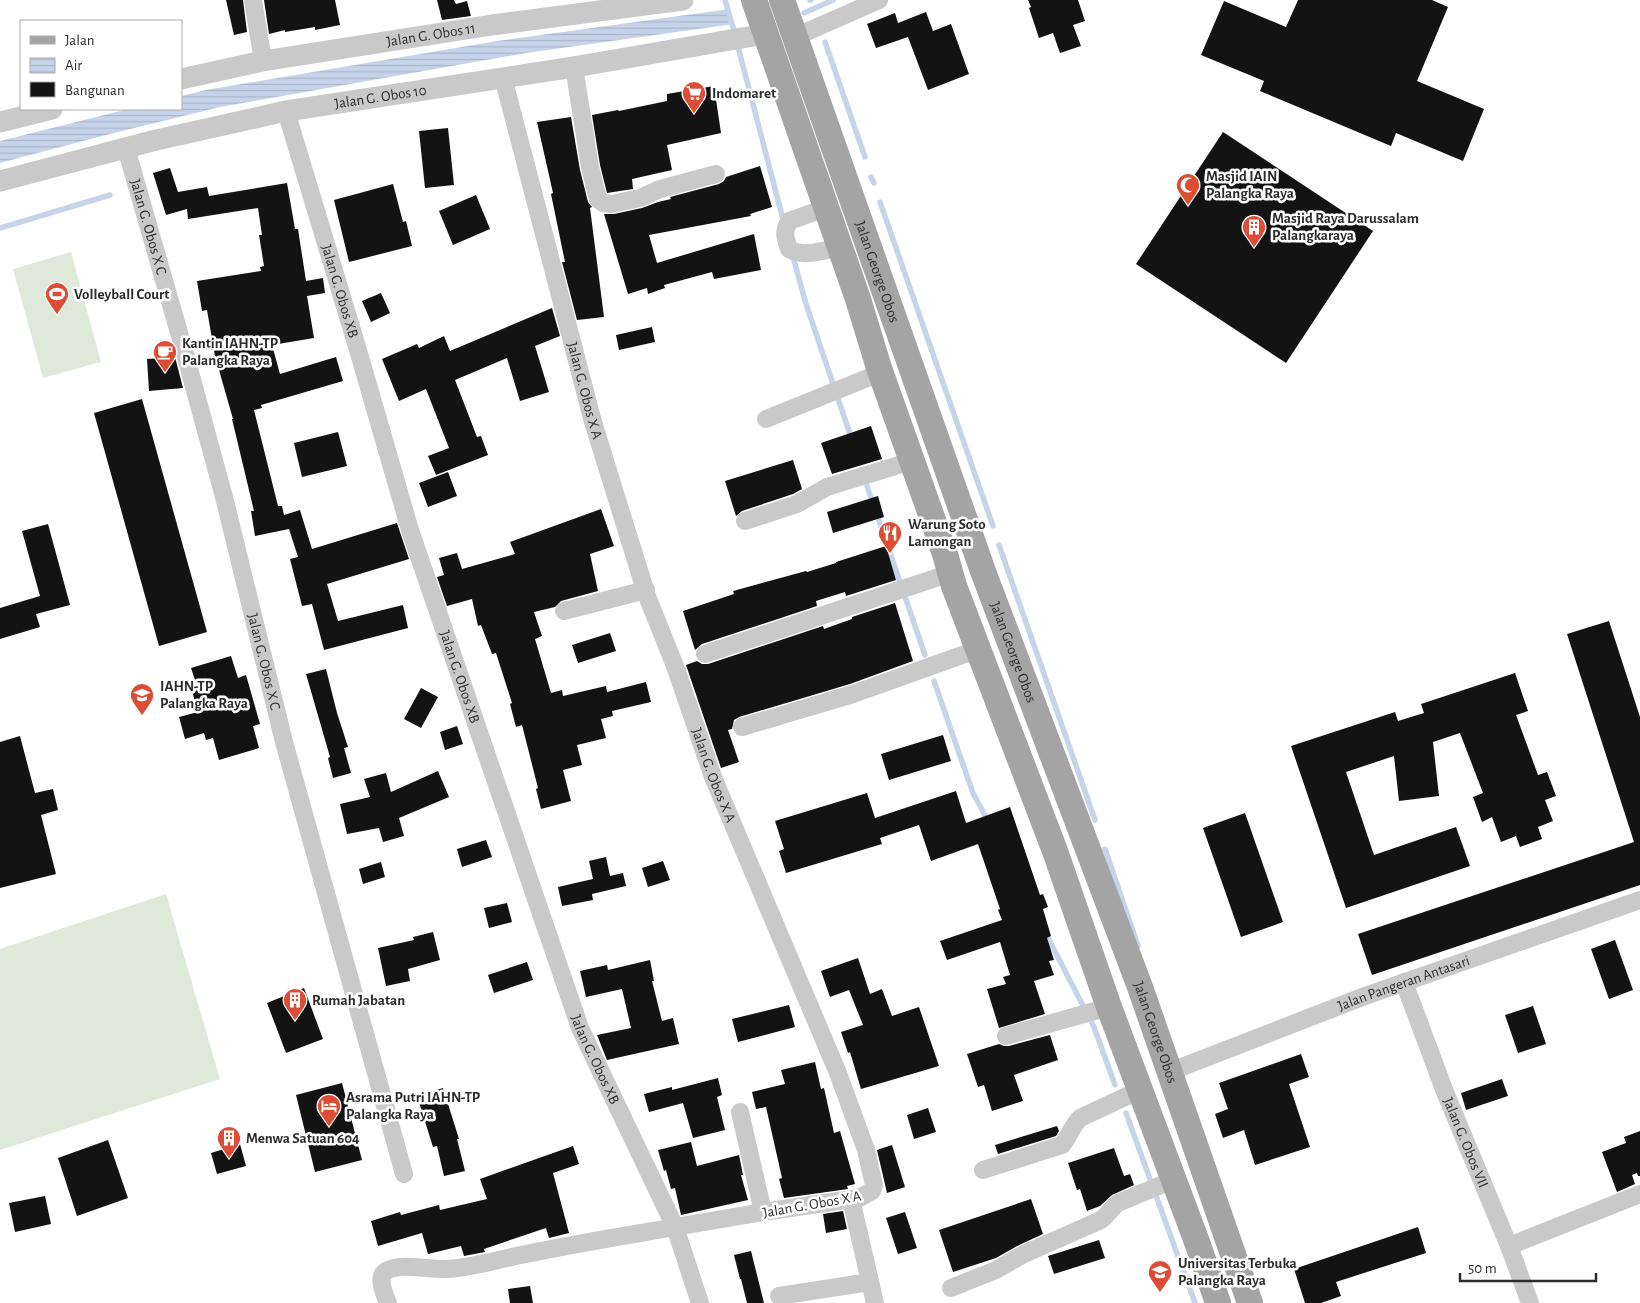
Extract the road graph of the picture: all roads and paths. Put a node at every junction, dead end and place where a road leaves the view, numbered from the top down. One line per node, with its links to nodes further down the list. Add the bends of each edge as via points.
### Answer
1 (253, 0): 8 (street)
2 (683, 0): 8 (street, Jalan G. Obos 11, via 492,25)
3 (754, 0): 6 (main road, Jalan George Obos)
4 (782, 0): 7 (main road, Jalan George Obos)
5 (879, 0): 7 (street)
6 (747, 37): 9 (street, Jalan G. Obos 10); 18 (main road, Jalan George Obos)
7 (795, 37): 34 (main road, Jalan George Obos, via 984,574)
8 (263, 61): 11 (street, Jalan G. Obos 11)
9 (574, 67): 10 (street, Jalan G. Obos 10); 16 (street, via 590,167 598,198 603,203 640,198 660,189)
10 (503, 77): 13 (street, Jalan G. Obos 10); 25 (street, Jalan G. Obos X A, via 594,422)
11 (182, 78)
12 (48, 110): 14 (street)
13 (286, 111): 15 (street, Jalan G. Obos 10); 43 (street, Jalan G. Obos XB, via 410,530 580,1028)
14 (0, 122)
15 (126, 148): 17 (street, Jalan G. Obos 10); 38 (street, Jalan G. Obos X C, via 189,369 284,742)
16 (716, 174)
17 (0, 181)
18 (826, 208): 19 (main road, Jalan George Obos); 19 (street, via 789,221 785,228 789,249 803,253)
19 (840, 247): 20 (main road, Jalan George Obos)
20 (880, 373): 21 (street); 22 (main road, Jalan George Obos)
21 (766, 419)
22 (912, 461): 23 (street, via 827,487 798,504); 24 (main road, Jalan George Obos)
23 (745, 521)
24 (951, 573): 27 (main road, Jalan George Obos); 28 (street)
25 (646, 590): 26 (street); 41 (street, Jalan G. Obos X A, via 713,777 838,1073 866,1150 874,1185 868,1194)
26 (564, 611)
27 (979, 649): 29 (street, via 853,694); 32 (main road, Jalan George Obos)
28 (705, 654)
29 (742, 727)
30 (1640, 900): 31 (street, Jalan Pangeran Antasari)
31 (1404, 982): 34 (street, Jalan Pangeran Antasari); 44 (street, Jalan G. Obos VII, via 1445,1092)
32 (1109, 1007): 33 (street); 35 (main road, Jalan George Obos)
33 (1006, 1036)
34 (1170, 1072): 52 (main road, Jalan George Obos)
35 (1140, 1090): 37 (street, via 1080,1118 1062,1146); 39 (main road, Jalan George Obos)
36 (740, 1112): 42 (street)
37 (984, 1170)
38 (404, 1174)
39 (1173, 1180): 46 (street, via 1118,1203 1101,1220); 51 (main road, Jalan George Obos)
40 (1640, 1194): 44 (street)
41 (851, 1199): 42 (street, Jalan G. Obos X A); 45 (street)
42 (763, 1212): 43 (street, Jalan G. Obos X A)
43 (675, 1227): 48 (street, Jalan G. Obos X A, via 464,1267 399,1267 382,1275); 49 (street)
44 (1509, 1246): 53 (street, Jalan G. Obos VII)
45 (870, 1282): 47 (street); 50 (street)
46 (951, 1288)
47 (779, 1296)
48 (388, 1303)
49 (700, 1303)
50 (875, 1303)
51 (1218, 1303)
52 (1250, 1303)
53 (1530, 1303)

